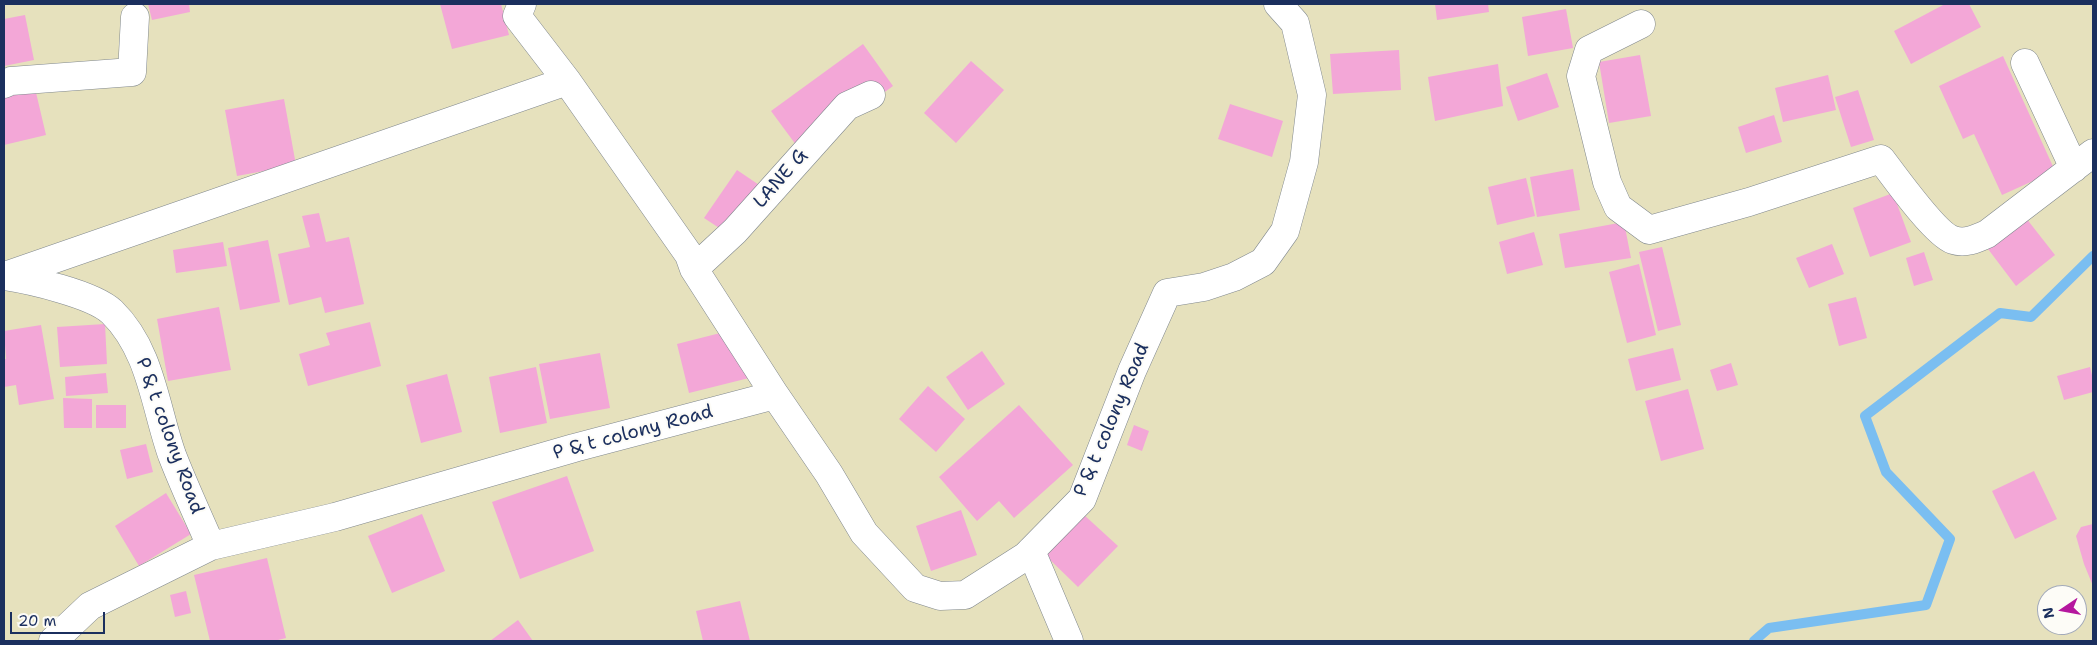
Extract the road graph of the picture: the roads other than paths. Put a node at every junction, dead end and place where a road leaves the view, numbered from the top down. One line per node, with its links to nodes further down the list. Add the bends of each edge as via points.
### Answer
1 (515, 8): 6 (street)
2 (1290, 10): 14 (street, P & t colony Road, via 1312,95 1304,162 1285,231 1264,262 1212,285 1166,293 1082,499)
3 (135, 17): 7 (street, via 132,72)
4 (1641, 24): 9 (street, via 1589,50 1581,76 1608,182 1618,207 1649,230 1881,159 1929,220 1952,240 1971,242 1987,234)
5 (2025, 63): 9 (street)
6 (567, 81): 10 (street, via 689,255); 11 (street)
7 (4, 84)
8 (871, 95): 10 (street, LANE G, via 847,106 735,231)
9 (2084, 160)
10 (694, 269): 12 (street)
11 (4, 276): 13 (street, P & t colony Road, via 81,295 112,311 147,367 172,454)
12 (775, 395): 13 (street, P & t colony Road, via 574,448 335,517); 14 (street, P & t colony Road, via 829,474 864,533 915,588 940,596 965,595)
13 (211, 546): 15 (street, via 90,606)
14 (1031, 551): 16 (street)
15 (53, 641)
16 (1069, 641)

